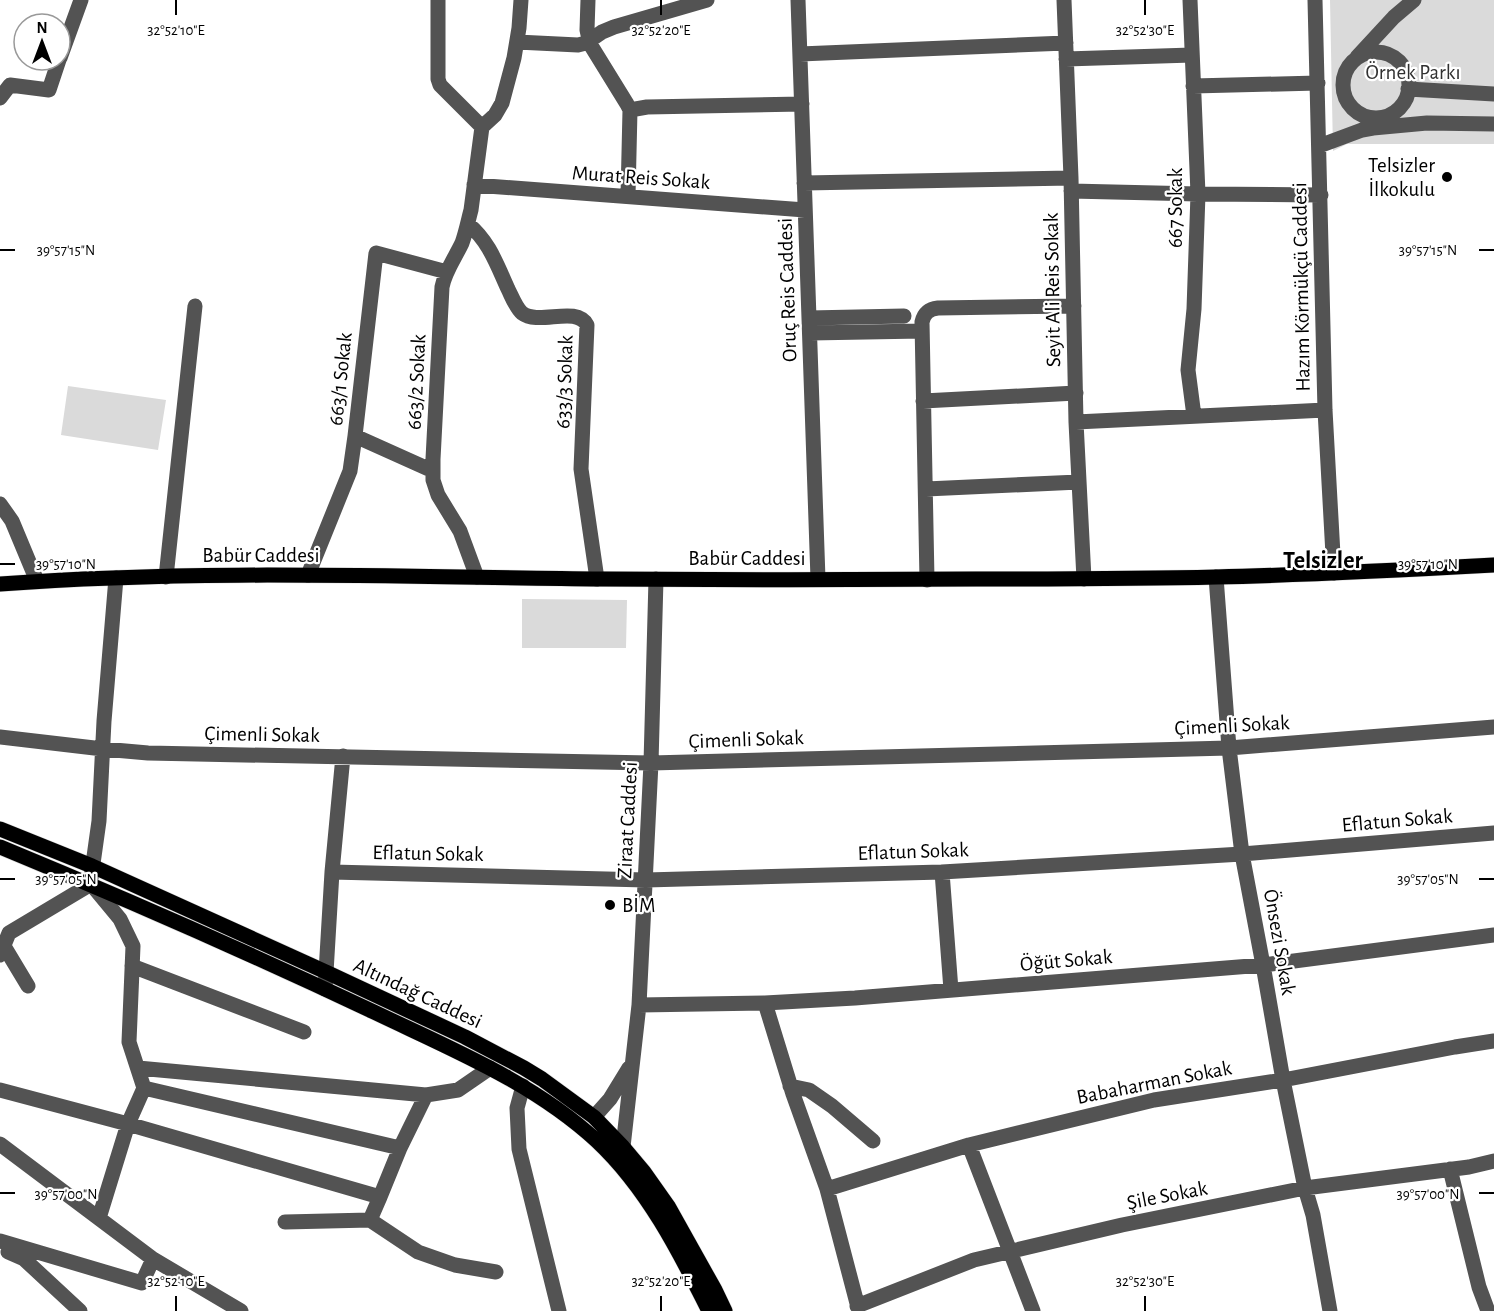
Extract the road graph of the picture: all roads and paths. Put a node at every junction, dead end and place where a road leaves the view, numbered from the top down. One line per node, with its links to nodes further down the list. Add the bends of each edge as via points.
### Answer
1 (81, 0): 11 (street)
2 (438, 0): 28 (street, via 440,85)
3 (521, 0): 13 (street)
4 (588, 0): 12 (street)
5 (707, 0): 12 (street, via 614,27)
6 (798, 0): 15 (street, Oruç Reis Caddesi)
7 (1064, 0): 14 (street, Seyit Ali Reis Sokak)
8 (1190, 0): 16 (street, 667 Sokak)
9 (1315, 0): 19 (street, Hazım Körmükçü Caddesi)
10 (1414, 0): 17 (street)
11 (72, 25)
12 (588, 41): 13 (street, via 573,45); 25 (street)
13 (517, 42): 28 (street, via 499,110)
14 (1066, 51): 15 (street); 16 (street); 32 (street, Seyit Ali Reis Sokak)
15 (800, 54): 24 (street, Oruç Reis Caddesi)
16 (1192, 55): 20 (street, 667 Sokak)
17 (1354, 61): 21 (street, via 1373,53 1393,57 1406,73); 26 (street, via 1345,74 1344,89 1349,104)
18 (56, 72): 23 (street, via 50,90 10,85)
19 (1317, 83): 20 (street); 30 (street, Hazım Körmükçü Caddesi)
20 (1193, 86): 34 (street, 667 Sokak)
21 (1408, 89): 22 (street); 26 (street, via 1401,106 1388,115 1373,118)
22 (1494, 94)
23 (0, 98)
24 (802, 104): 25 (street); 31 (street, Oruç Reis Caddesi)
25 (630, 110): 36 (street)
26 (1358, 112): 29 (street)
27 (1494, 123): 29 (street, via 1427,123)
28 (482, 127): 33 (street, 663/2 Sokak)
29 (1368, 129): 30 (street)
30 (1319, 146): 35 (street, Hazım Körmükçü Caddesi)
31 (804, 183): 32 (street); 37 (street, Oruç Reis Caddesi)
32 (1071, 184): 34 (street); 41 (street, Seyit Ali Reis Sokak)
33 (474, 185): 36 (street, Murat Reis Sokak); 38 (street, 663/2 Sokak)
34 (1198, 194): 35 (street); 48 (street, 667 Sokak, via 1188,370)
35 (1321, 195): 47 (street, Hazım Körmükçü Caddesi)
36 (628, 196): 37 (street, Murat Reis Sokak)
37 (806, 210): 43 (street, Oruç Reis Caddesi)
38 (468, 224): 39 (street, 663/2 Sokak); 62 (street, 633/3 Sokak, via 490,249 523,314 537,318 580,317 587,325 581,469)
39 (447, 273): 50 (street, 663/1 Sokak, via 376,253); 51 (street, 663/2 Sokak, via 442,287)
40 (195, 306): 58 (street)
41 (1074, 306): 44 (street, via 933,309 923,317); 45 (street, Seyit Ali Reis Sokak)
42 (904, 316): 43 (street)
43 (809, 325): 44 (street); 64 (street, Oruç Reis Caddesi)
44 (922, 331): 46 (street)
45 (1076, 393): 46 (street); 49 (street, Seyit Ali Reis Sokak)
46 (923, 401): 53 (street)
47 (1325, 410): 48 (street); 56 (street, Hazım Körmükçü Caddesi)
48 (1194, 416): 49 (street)
49 (1077, 422): 52 (street, Seyit Ali Reis Sokak)
50 (355, 436): 51 (street); 57 (street, 663/1 Sokak, via 350,471)
51 (433, 471): 59 (street, 663/2 Sokak, via 438,495 460,531)
52 (1079, 482): 53 (street); 65 (street, Seyit Ali Reis Sokak)
53 (926, 489): 66 (street)
54 (0, 504): 67 (street, via 12,521)
55 (1494, 565): 56 (main road, Babür Caddesi)
56 (1334, 573): 60 (main road, Babür Caddesi)
57 (308, 575): 58 (main road, Babür Caddesi); 59 (main road, Babür Caddesi)
58 (166, 577): 61 (main road, Babür Caddesi)
59 (477, 577): 62 (main road, Babür Caddesi)
60 (1216, 577): 65 (main road, Babür Caddesi); 71 (street, Önsezi Sokak)
61 (116, 578): 67 (main road, Babür Caddesi); 72 (street)
62 (597, 579): 63 (main road, Babür Caddesi)
63 (656, 579): 64 (main road, Babür Caddesi); 74 (street, Ziraat Caddesi)
64 (818, 579): 66 (main road, Babür Caddesi)
65 (1084, 579): 66 (main road, Babür Caddesi)
66 (927, 580)
67 (37, 581): 68 (main road, Babür Caddesi)
68 (0, 584)
69 (1494, 727): 71 (street, Çimenli Sokak)
70 (0, 737): 72 (street, Çimenli Sokak)
71 (1229, 748): 74 (street, Çimenli Sokak); 78 (street, Önsezi Sokak)
72 (103, 749): 73 (street, Çimenli Sokak); 79 (street)
73 (343, 756): 74 (street, Çimenli Sokak); 80 (street)
74 (651, 763): 82 (street, Ziraat Caddesi)
75 (0, 829): 79 (main road, Altındağ Caddesi)
76 (1494, 833): 78 (street, Eflatun Sokak)
77 (0, 847): 83 (main road, Altındağ Caddesi)
78 (1242, 854): 81 (street, Eflatun Sokak); 86 (street, Önsezi Sokak)
79 (92, 866): 83 (street); 88 (main road, Altındağ Caddesi)
80 (332, 872): 82 (street, Eflatun Sokak); 88 (street)
81 (942, 872): 82 (street, Eflatun Sokak); 91 (street)
82 (646, 880): 93 (street, Ziraat Caddesi)
83 (91, 884): 85 (street, via 9,933); 87 (street, via 120,919 133,945); 90 (main road, Altındağ Caddesi)
84 (1494, 935): 86 (street, Öğüt Sokak)
85 (2, 950): 89 (street)
86 (1263, 965): 91 (street, Öğüt Sokak); 99 (street, Önsezi Sokak)
87 (132, 966): 94 (street); 97 (street, via 129,1042)
88 (326, 972): 90 (street); 105 (main road, Altındağ Caddesi, via 524,1068)
89 (28, 986)
90 (325, 989): 98 (main road, Altındağ Caddesi)
91 (951, 990): 92 (street, Öğüt Sokak)
92 (765, 1003): 93 (street, Öğüt Sokak); 101 (street)
93 (639, 1005): 96 (street, Ziraat Caddesi)
94 (304, 1032)
95 (1494, 1041): 99 (street, Babaharman Sokak)
96 (632, 1063): 105 (street, Ziraat Caddesi); 111 (street, Ziraat Caddesi)
97 (138, 1068): 102 (street); 104 (street)
98 (490, 1068): 100 (main road, Altındağ Caddesi); 104 (street, via 458,1090)
99 (1283, 1080): 110 (street, Babaharman Sokak, via 1154,1100); 115 (street, Önsezi Sokak)
100 (523, 1086): 107 (main road, Altındağ Caddesi); 129 (street, via 517,1108 519,1149)
101 (790, 1086): 108 (street, via 809,1090); 116 (street)
102 (144, 1088): 106 (street); 112 (street)
103 (0, 1090): 106 (street)
104 (426, 1095): 112 (street)
105 (594, 1117): 107 (main road); 111 (main road, Altındağ Caddesi)
106 (128, 1124): 117 (street); 118 (street)
107 (578, 1125): 130 (main road, Altındağ Caddesi, via 635,1184 661,1222)
108 (873, 1141)
109 (0, 1144): 118 (street)
110 (969, 1145): 116 (street, Babaharman Sokak); 123 (street)
111 (623, 1147): 131 (main road, Altındağ Caddesi, via 668,1206)
112 (400, 1148): 117 (street)
113 (1494, 1161): 114 (street, Şile Sokak)
114 (1450, 1169): 115 (street, Şile Sokak); 134 (street)
115 (1305, 1188): 123 (street, Şile Sokak); 133 (street, Önsezi Sokak)
116 (827, 1189): 126 (street)
117 (380, 1197): 119 (street)
118 (99, 1218): 124 (street)
119 (370, 1220): 120 (street); 125 (street, via 418,1252 455,1265)
120 (285, 1222)
121 (0, 1241): 124 (street, via 142,1283)
122 (0, 1249): 127 (street, via 24,1259)
123 (1010, 1251): 126 (street, Şile Sokak, via 974,1260); 132 (street)
124 (153, 1259): 128 (street)
125 (496, 1272)
126 (858, 1308)
127 (80, 1311)
128 (241, 1311)
129 (559, 1311)
130 (709, 1311)
131 (724, 1311)
132 (1033, 1311)
133 (1330, 1311)
134 (1488, 1311)

